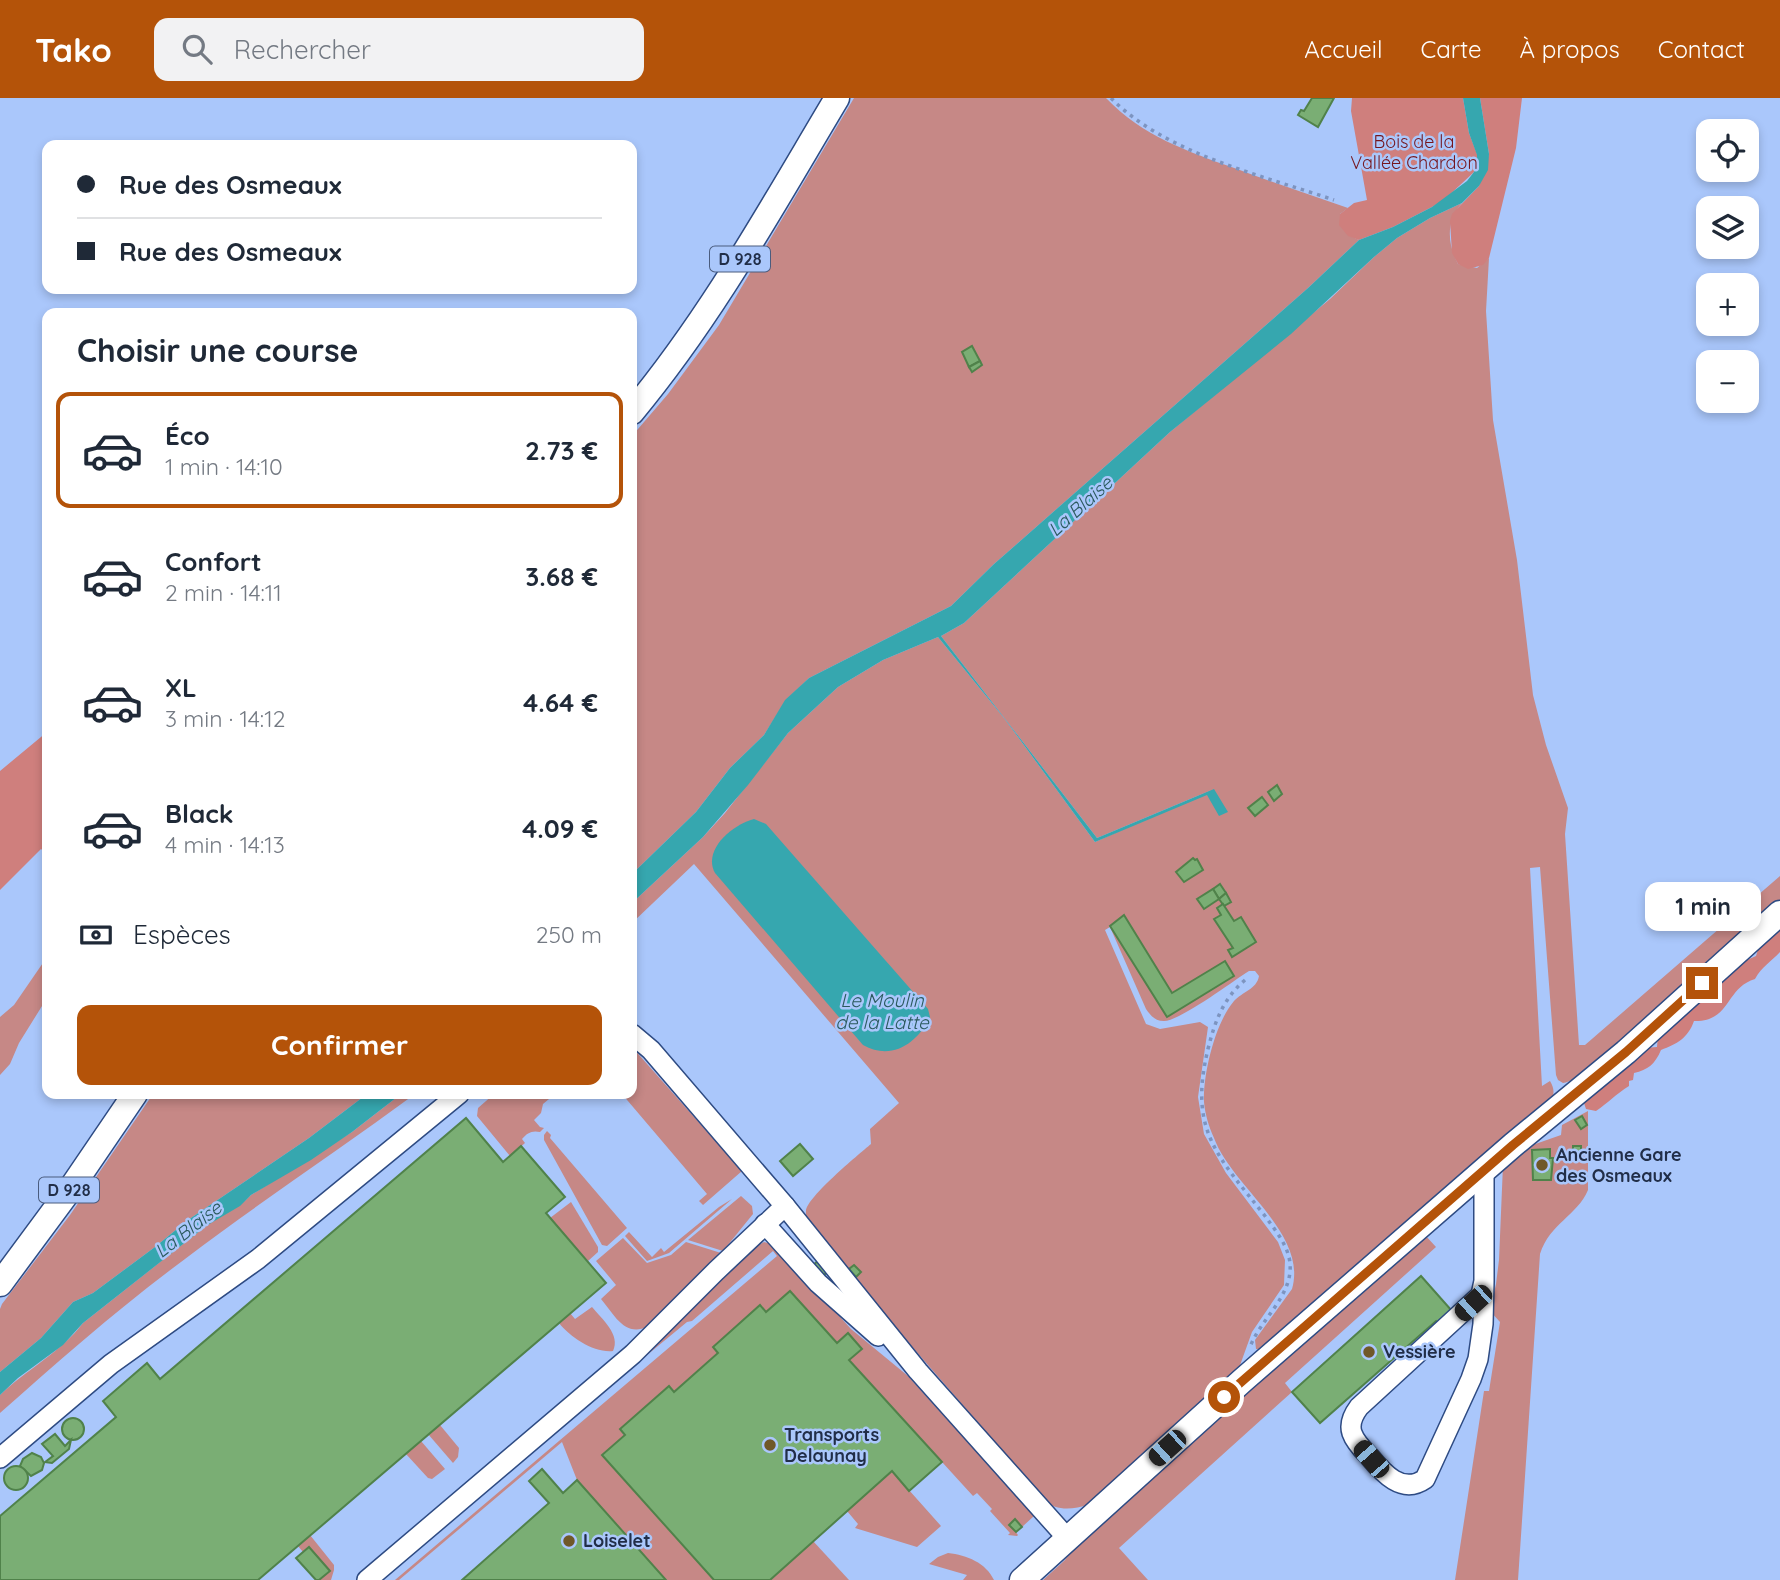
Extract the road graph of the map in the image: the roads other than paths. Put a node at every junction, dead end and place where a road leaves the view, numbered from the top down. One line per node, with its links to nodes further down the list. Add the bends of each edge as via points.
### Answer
1 (837, 98): 2 (main road, D 928, via 701,321)
2 (637, 406)
3 (1780, 913): 7 (main road, via 1626,1052)
4 (637, 1038): 8 (lane)
5 (132, 1099): 11 (main road, D 928)
6 (453, 1099): 13 (lane, via 258,1259 111,1364)
7 (1484, 1171): 10 (lane); 14 (main road)
8 (785, 1206): 9 (lane); 12 (lane)
9 (765, 1224): 12 (lane, via 818,1283); 15 (lane, via 633,1354)
10 (1484, 1281): 10 (lane, via 1478,1359 1450,1426 1425,1479 1395,1482 1354,1439 1354,1413 1478,1299)
11 (0, 1284)
12 (918, 1371): 14 (lane)
13 (0, 1458)
14 (1068, 1539): 16 (main road)
15 (367, 1580)
16 (1022, 1580)

